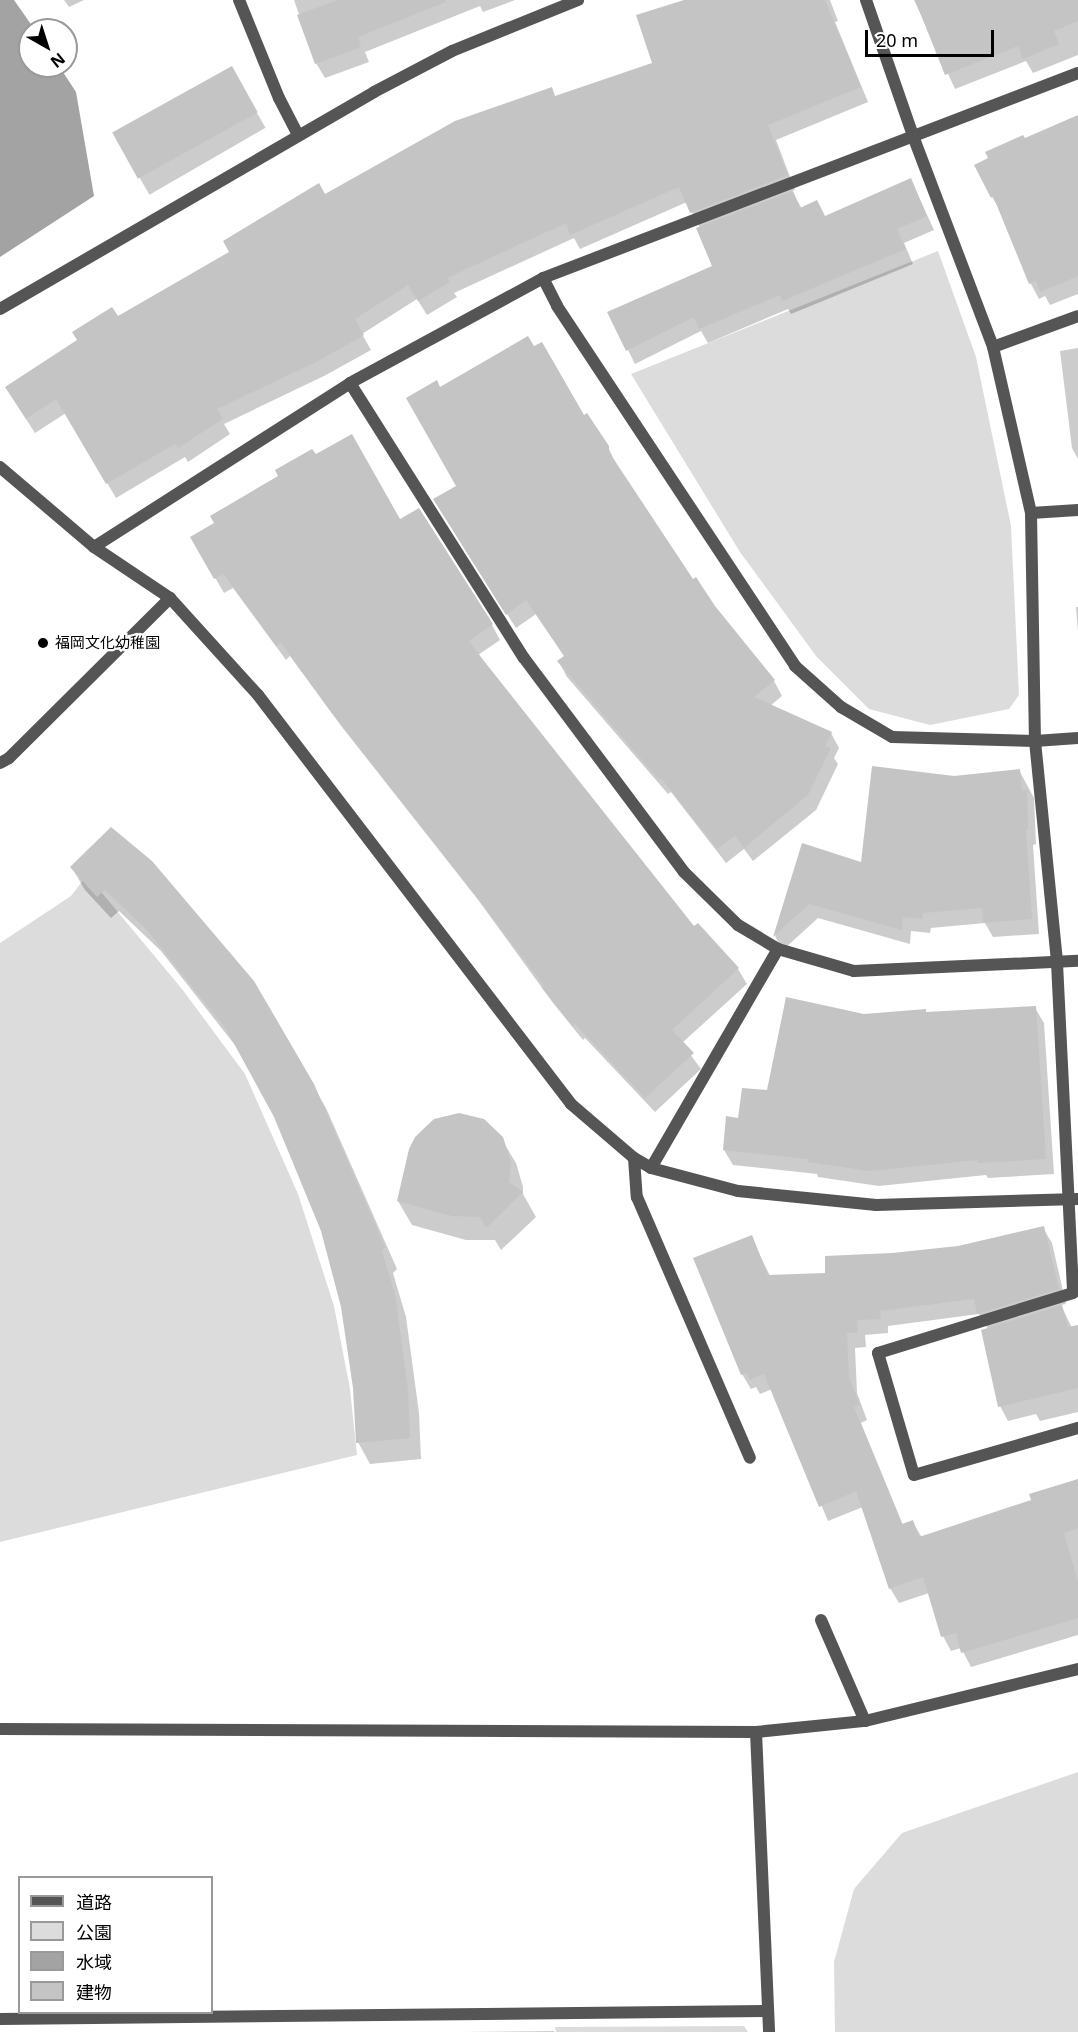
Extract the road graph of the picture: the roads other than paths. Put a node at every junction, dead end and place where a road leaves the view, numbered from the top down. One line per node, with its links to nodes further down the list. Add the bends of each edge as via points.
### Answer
1 (239, 0): 5 (street)
2 (578, 0): 5 (street, via 452,51)
3 (867, 0): 6 (street)
4 (1078, 73): 6 (street)
5 (298, 135): 8 (street)
6 (913, 136): 7 (street); 10 (street)
7 (543, 278): 11 (street); 18 (street, via 557,306 795,666 841,707 892,737)
8 (0, 309)
9 (1078, 316): 10 (street)
10 (993, 347): 14 (street)
11 (350, 384): 15 (street); 20 (street, via 524,658 684,872 738,925)
12 (0, 467): 15 (street)
13 (1078, 510): 14 (street)
14 (1031, 513): 18 (street)
15 (94, 547): 16 (street)
16 (170, 598): 19 (street); 23 (street, via 258,695 571,1104)
17 (1078, 738): 18 (street)
18 (1035, 741): 22 (street)
19 (0, 763)
20 (778, 949): 22 (street, via 854,971); 24 (street)
21 (1078, 961): 22 (street)
22 (1057, 963): 25 (street)
23 (633, 1158): 24 (street); 27 (street, via 637,1197)
24 (651, 1168): 25 (street, via 738,1191 876,1205)
25 (1073, 1200): 26 (street, via 1073,1293 878,1353 914,1475)
26 (1078, 1428)
27 (750, 1458)
28 (821, 1620): 30 (street)
29 (1078, 1669): 30 (street)
30 (865, 1721): 32 (street)
31 (0, 1729): 32 (street)
32 (756, 1732): 33 (street)
33 (768, 2011): 34 (street); 35 (street)
34 (0, 2019)
35 (769, 2032)

